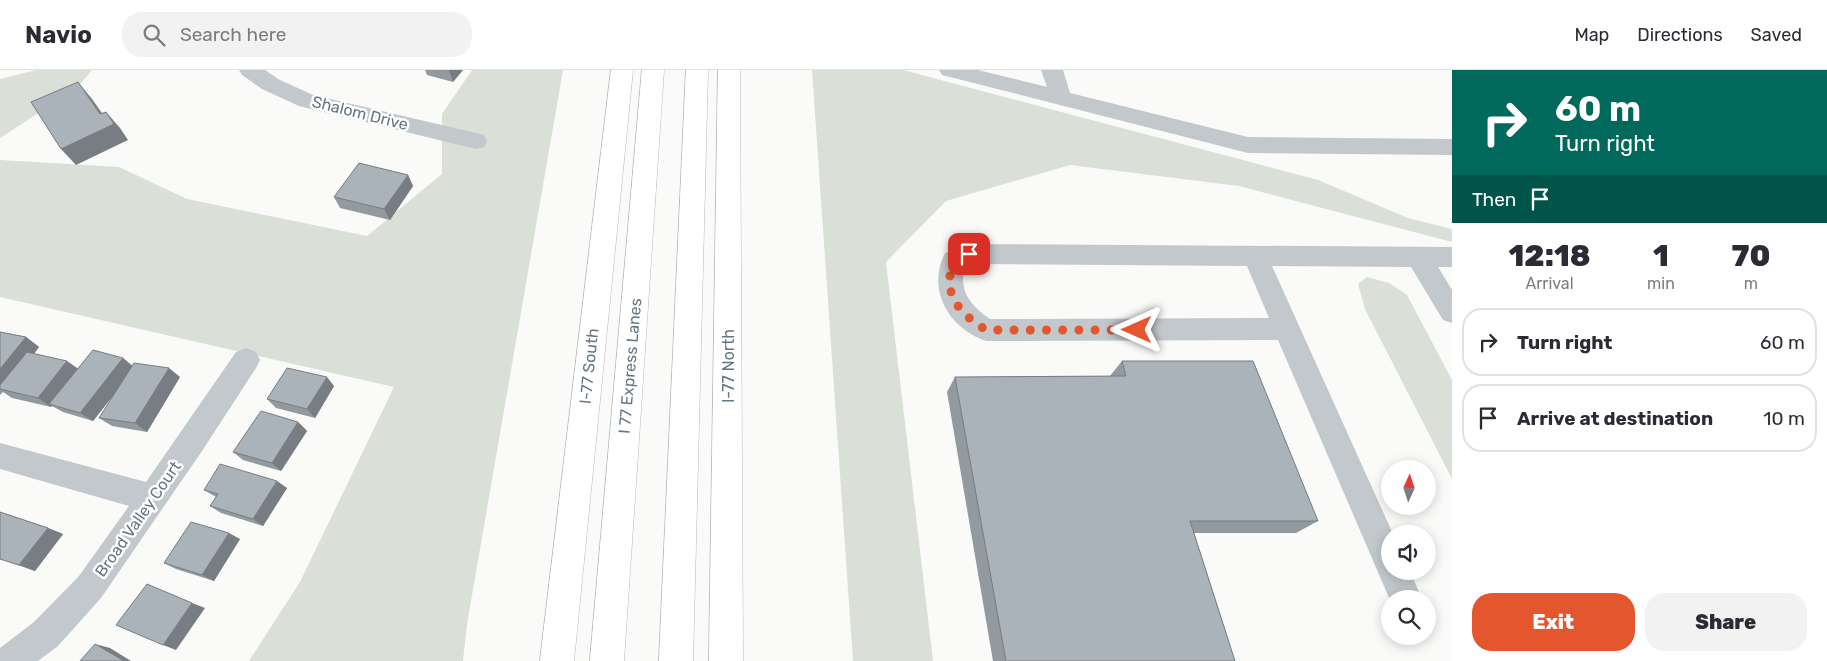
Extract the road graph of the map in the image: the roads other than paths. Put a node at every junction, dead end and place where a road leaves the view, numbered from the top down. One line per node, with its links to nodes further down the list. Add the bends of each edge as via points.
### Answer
1 (250, 70): 9 (street, Shalom Drive, via 270,84 307,101)
2 (622, 70): 21 (highway, I-77 South)
3 (653, 70): 22 (highway, I 77 Express Lanes)
4 (697, 70): 23 (highway)
5 (729, 70): 24 (highway, I-77 North)
6 (950, 70): 8 (street)
7 (1052, 70): 8 (street)
8 (1061, 98): 10 (street, via 1248,146)
9 (476, 141)
10 (1452, 147)
11 (1255, 256): 12 (street); 15 (street); 15 (street, via 969,254 954,260 949,274 954,302 970,320 986,330)
12 (1418, 257): 13 (street); 14 (street)
13 (1452, 257)
14 (1452, 312)
15 (1287, 329): 19 (street)
16 (246, 360): 18 (street, Broad Valley Court)
17 (0, 456): 18 (street)
18 (153, 498): 20 (street, Broad Valley Court, via 90,587 46,634)
19 (1381, 542)
20 (11, 661)
21 (557, 661)
22 (607, 661)
23 (676, 661)
24 (726, 661)

